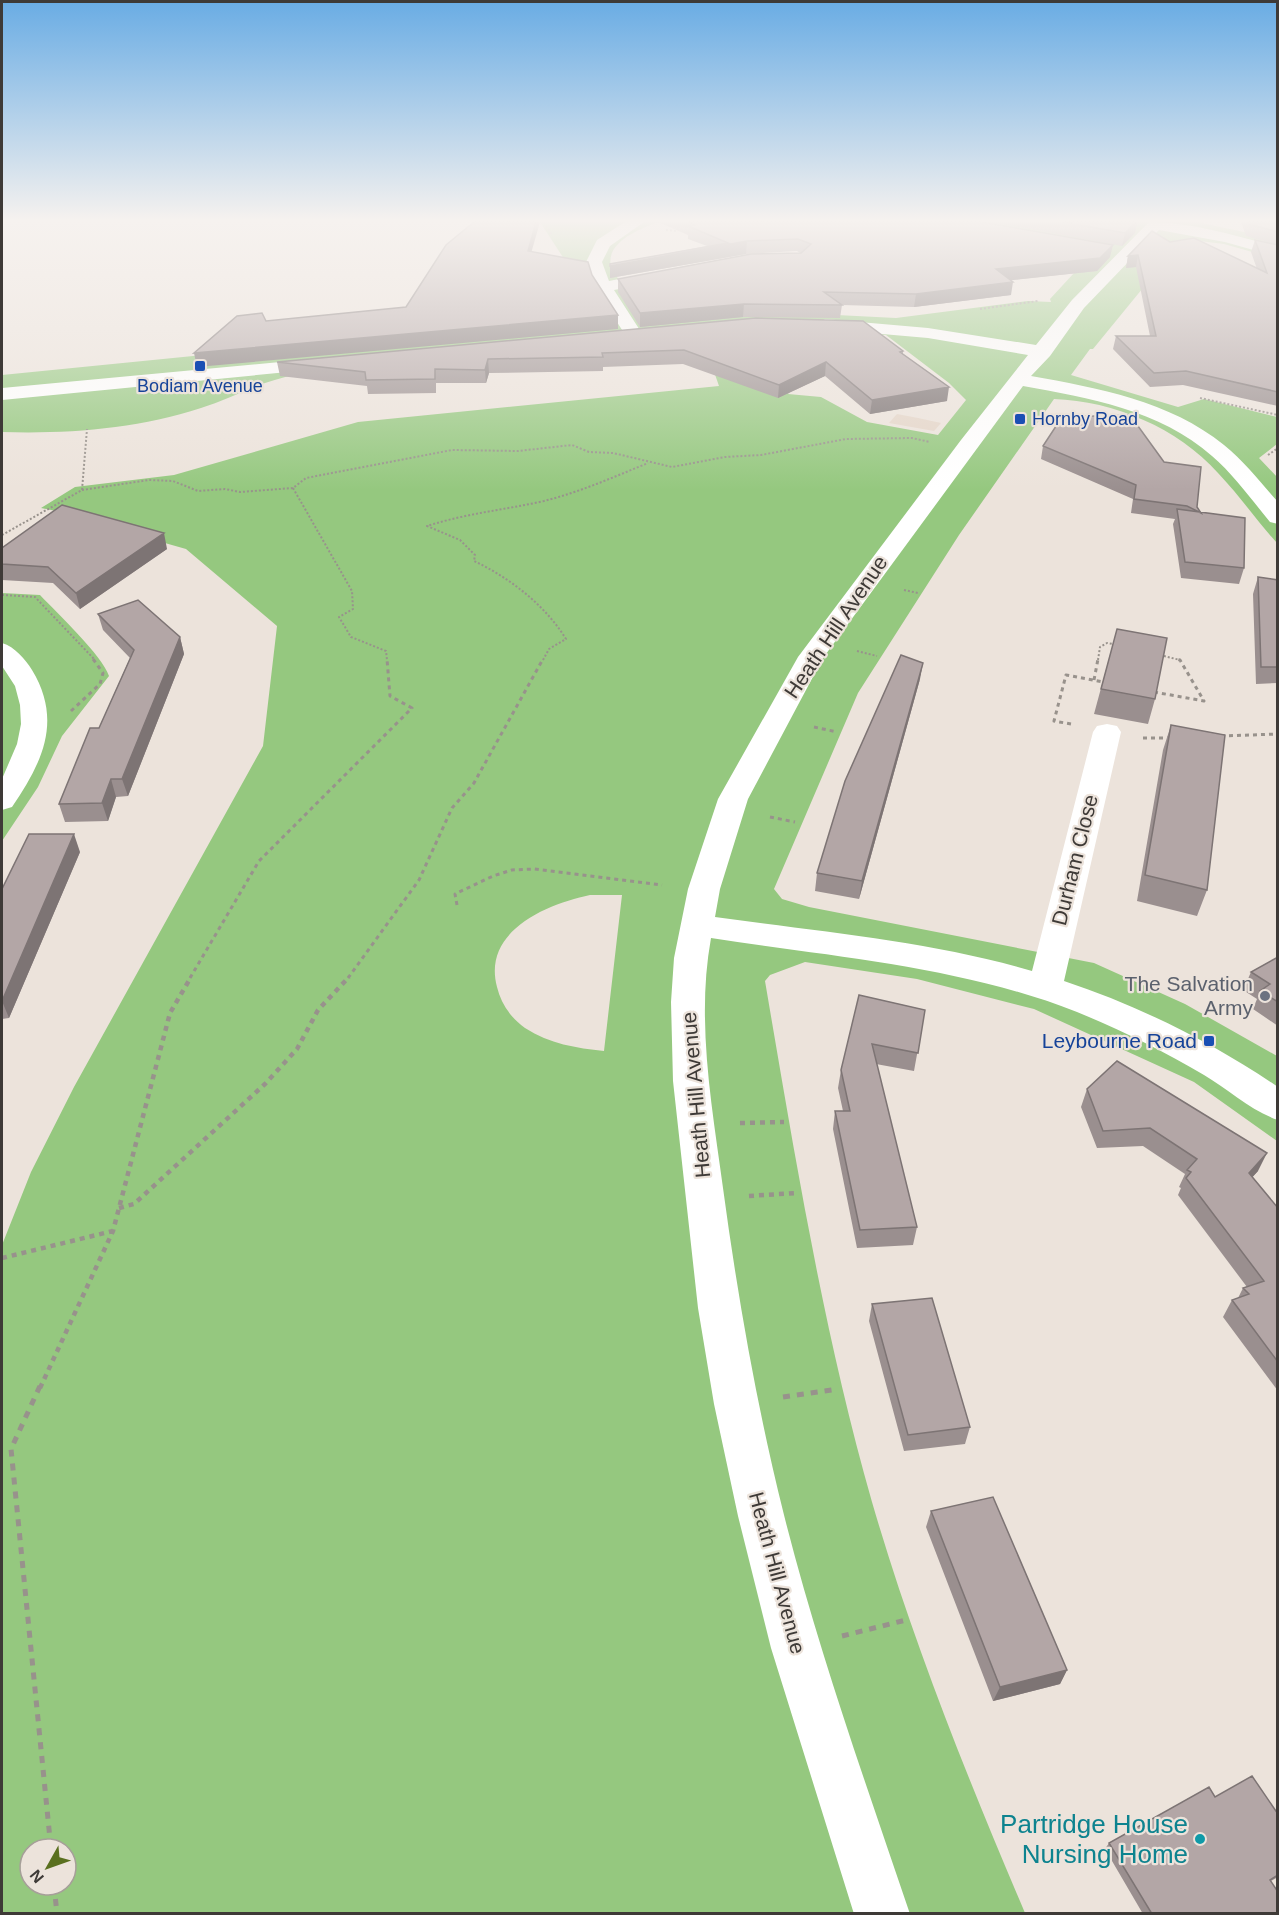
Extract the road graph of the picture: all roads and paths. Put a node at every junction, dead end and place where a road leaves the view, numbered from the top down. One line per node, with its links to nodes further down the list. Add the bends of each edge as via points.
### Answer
1 (613, 311): 4 (street, via 624,336)
2 (1073, 311): 5 (street, Heath Hill Avenue)
3 (806, 323): 5 (street, via 928,333)
4 (654, 333)
5 (1043, 352): 7 (street, Heath Hill Avenue)
6 (336, 363): 8 (street)
7 (1020, 380): 12 (street, Heath Hill Avenue); 16 (street, via 1116,401 1194,432 1229,461)
8 (2, 394)
9 (1192, 400): 10 (path, via 1202,397)
10 (1278, 415)
11 (87, 429): 15 (path)
12 (964, 449): 13 (path, via 912,438 862,438 693,465); 33 (street, Heath Hill Avenue, via 811,657 787,697 733,799 704,890)
13 (648, 463): 14 (path, via 572,445 518,451 452,450 306,478); 36 (path, via 543,501 465,514 427,526 460,540 475,555 474,561 490,567 536,603 566,639 549,649 474,783 453,808 419,880 344,983 318,1010 288,1062 134,1204)
14 (293, 488): 15 (path, via 212,492 173,481 149,480); 36 (path, via 352,591 353,609 339,617 351,637 386,651 390,696 411,708 259,861 170,1013)
15 (82, 490): 17 (path)
16 (1278, 517)
17 (2, 535)
18 (2, 595): 25 (path, via 35,597 100,666 100,684)
19 (1127, 647): 22 (path, via 1102,644)
20 (2, 651): 30 (street, via 28,685 35,720 32,742)
21 (1159, 655): 24 (path, via 1180,660 1204,701)
22 (1094, 680): 23 (path); 26 (path, via 1066,675 1054,721)
23 (1103, 682)
24 (1154, 692)
25 (65, 716)
26 (1107, 732): 29 (path, via 1148,738); 34 (street, Durham Close, via 1051,956)
27 (1278, 734): 28 (path)
28 (1219, 736)
29 (1184, 737)
30 (2, 801)
31 (625, 881): 32 (path, via 534,869 512,870 455,894)
32 (457, 905)
33 (698, 925): 34 (street, via 942,962); 40 (street, Heath Hill Avenue, via 688,1002 691,1080 718,1308)
34 (1047, 988): 35 (street, via 1165,1038)
35 (1278, 1106)
36 (119, 1208): 37 (path)
37 (113, 1231): 38 (path); 43 (path, via 11,1449)
38 (2, 1258)
39 (838, 1389): 40 (path)
40 (735, 1404): 42 (street, Heath Hill Avenue)
41 (906, 1620): 42 (path)
42 (796, 1648): 46 (street, Heath Hill Avenue)
43 (50, 1837)
44 (55, 1897): 45 (path)
45 (57, 1914)
46 (882, 1914)

